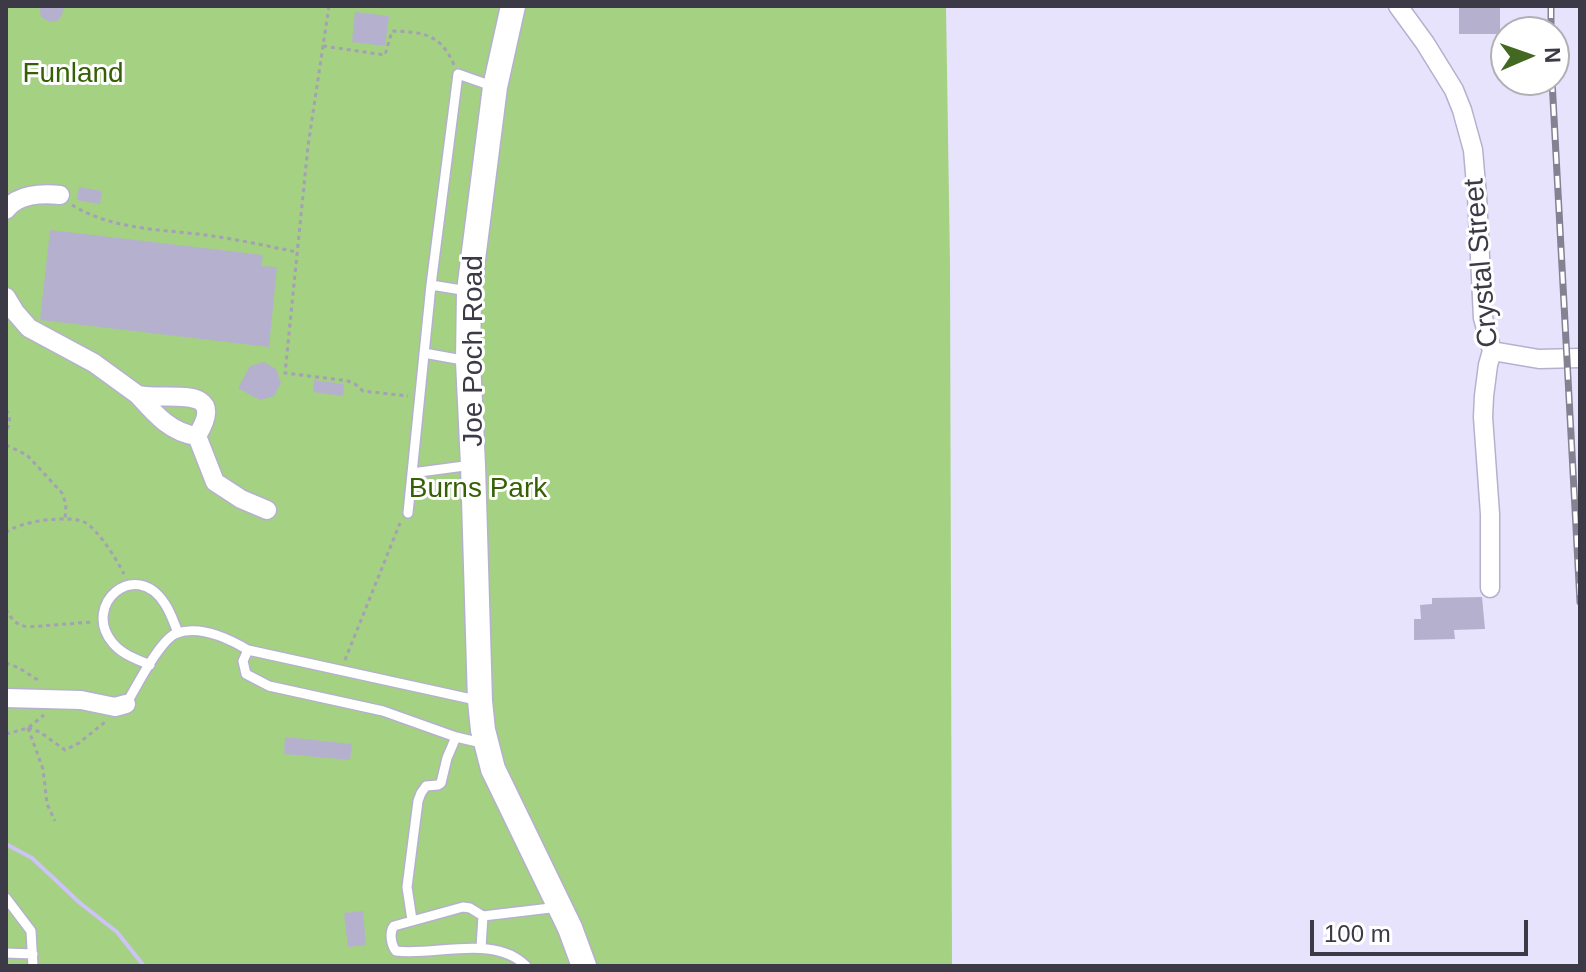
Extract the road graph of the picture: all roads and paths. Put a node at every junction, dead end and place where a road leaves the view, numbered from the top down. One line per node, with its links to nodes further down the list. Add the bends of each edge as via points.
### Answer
1 (329, 6): 4 (path)
2 (513, 6): 6 (street, Joe Poch Road)
3 (1398, 6): 13 (street, Crystal Street, via 1444,73 1473,150 1483,318)
4 (323, 46): 5 (path, via 385,55 392,31 422,34 445,47); 9 (path)
5 (458, 74): 6 (lane); 10 (lane)
6 (495, 87): 11 (street, Joe Poch Road)
7 (60, 195): 8 (street, via 39,193); 9 (path, via 82,211 122,225)
8 (6, 210)
9 (297, 252): 18 (path, via 285,373)
10 (431, 285): 11 (lane); 14 (lane)
11 (469, 291): 16 (street, Joe Poch Road)
12 (6, 297): 17 (street, via 29,328 94,363)
13 (1492, 351): 15 (street, via 1539,359); 30 (street, Crystal Street, via 1483,417)
14 (424, 353): 16 (lane); 18 (lane)
15 (1580, 358)
16 (468, 361): 23 (street, Joe Poch Road)
17 (138, 395): 21 (street, via 175,430); 21 (street, via 203,401 206,419)
18 (419, 398): 24 (lane)
19 (6, 410): 20 (path)
20 (6, 433)
21 (197, 436): 25 (street, via 215,482)
22 (6, 445): 27 (path, via 27,455 62,493)
23 (473, 465): 24 (lane); 40 (street, Joe Poch Road)
24 (412, 473): 26 (lane)
25 (267, 510)
26 (408, 513): 37 (path)
27 (65, 519): 28 (path, via 19,525); 29 (path, via 90,526)
28 (6, 533)
29 (129, 584): 32 (lane, via 109,598); 33 (lane, via 142,585 160,597)
30 (1490, 588)
31 (6, 609): 32 (path, via 19,626)
32 (104, 621): 36 (lane, via 113,645)
33 (178, 633): 34 (lane, via 209,633); 36 (lane)
34 (248, 650): 37 (lane); 44 (lane, via 243,661 246,674 269,686 383,711)
35 (6, 663): 39 (path, via 39,680)
36 (150, 665): 41 (lane)
37 (340, 671): 40 (lane)
38 (6, 698): 39 (street)
39 (62, 700): 41 (street); 42 (path)
40 (480, 701): 45 (street, Joe Poch Road)
41 (126, 704): 42 (path, via 65,750)
42 (28, 728): 43 (path); 46 (path)
43 (6, 734)
44 (456, 737): 45 (lane); 50 (lane, via 441,783 426,786 418,801 407,887)
45 (486, 744): 48 (street, Joe Poch Road)
46 (55, 821)
47 (6, 898): 53 (lane, via 31,931)
48 (559, 907): 49 (lane); 56 (street, Joe Poch Road)
49 (483, 916): 50 (lane, via 463,907); 51 (lane)
50 (412, 920): 51 (lane, via 392,928 396,951)
51 (481, 948): 55 (lane)
52 (6, 953): 53 (lane)
53 (33, 954): 54 (lane)
54 (33, 966)
55 (526, 966)
56 (584, 966)

